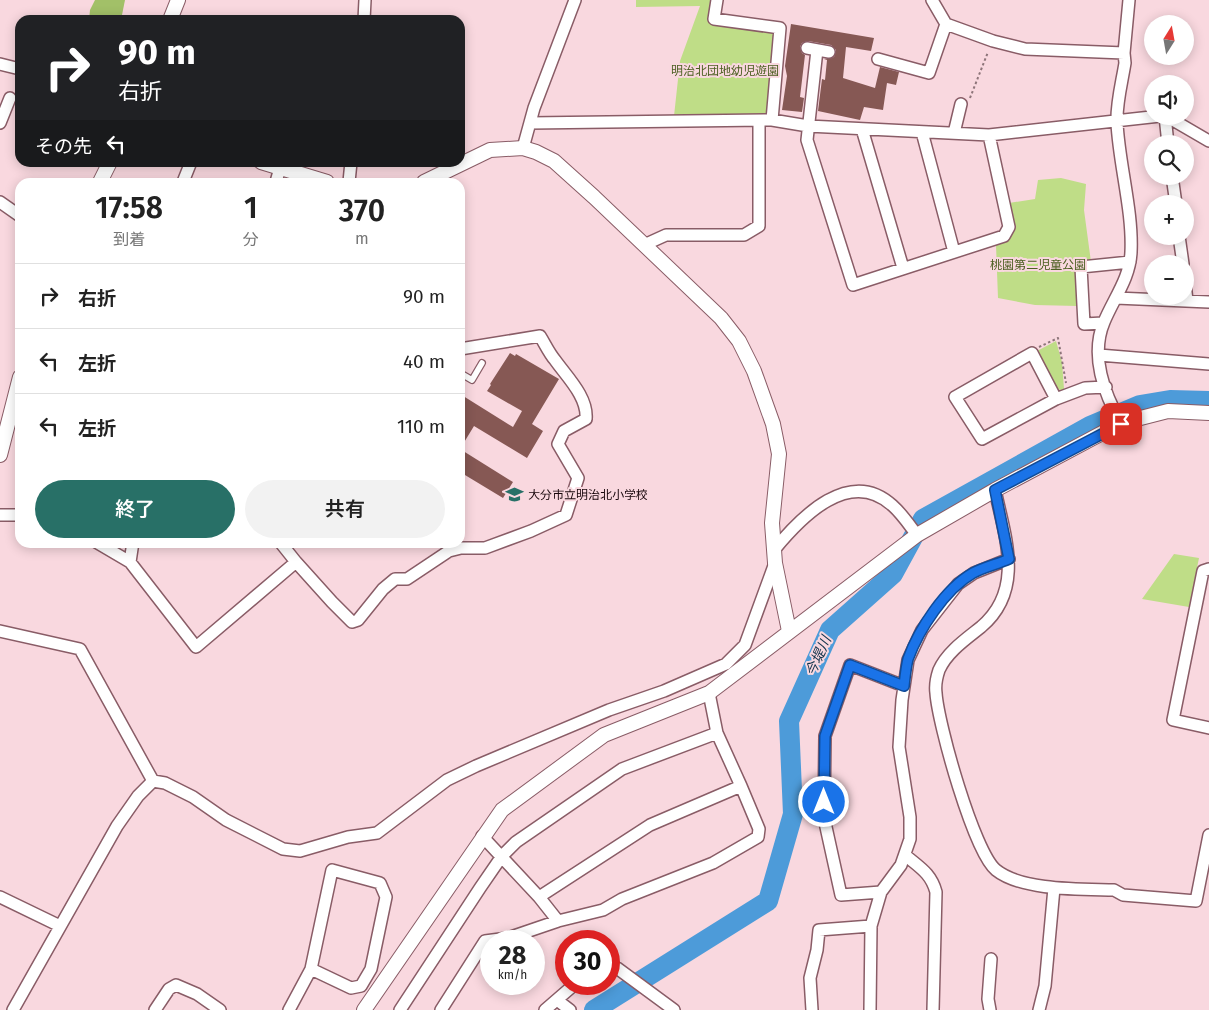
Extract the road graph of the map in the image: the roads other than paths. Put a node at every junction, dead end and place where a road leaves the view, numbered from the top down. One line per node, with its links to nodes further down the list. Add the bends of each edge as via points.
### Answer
1 (178, 0): 7 (street)
2 (365, 0): 8 (street)
3 (575, 0): 22 (street)
4 (717, 0): 19 (street, via 714,19 780,28)
5 (932, 0): 9 (street)
6 (1129, 0): 11 (street)
7 (172, 15)
8 (364, 15)
9 (946, 24): 11 (street, via 1025,49); 12 (street, via 929,73)
10 (818, 50): 24 (street)
11 (1124, 53): 20 (street)
12 (878, 59)
13 (0, 64): 14 (street)
14 (15, 68)
15 (10, 98): 21 (street)
16 (960, 105): 27 (street)
17 (1144, 118): 20 (street)
18 (759, 120): 19 (street); 22 (street); 40 (street, via 760,226 744,235 666,235)
19 (772, 120): 24 (street)
20 (1116, 121): 28 (street); 42 (street, via 1131,241)
21 (0, 123)
22 (530, 123): 30 (street)
23 (1181, 125): 29 (street)
24 (808, 126): 25 (street); 43 (street, via 807,140 853,285)
25 (862, 129): 26 (street); 43 (street)
26 (922, 132): 27 (street); 41 (street)
27 (954, 134): 28 (street)
28 (989, 135): 41 (street, via 1009,227 1004,236)
29 (1209, 141)
30 (523, 148): 31 (street, via 490,150); 40 (street, via 554,161)
31 (465, 162)
32 (277, 167): 34 (street)
33 (455, 167): 37 (street)
34 (280, 168): 35 (street); 36 (street)
35 (277, 178)
36 (314, 178)
37 (432, 178)
38 (0, 202): 39 (street)
39 (15, 212)
40 (644, 245): 69 (street, via 721,318 740,341 754,372 773,424 779,454 772,523)
41 (954, 252): 43 (street)
42 (1130, 262): 44 (street); 48 (street, via 1081,267 1084,324)
43 (903, 268)
44 (1116, 298): 45 (street); 48 (street)
45 (1144, 299)
46 (1194, 301): 47 (street)
47 (1209, 302)
48 (1103, 323): 50 (street)
49 (465, 348): 68 (street, via 540,336 570,377 587,410 586,419 564,431 558,444 578,478 566,515 486,548)
50 (1099, 355): 52 (street); 54 (street, via 1098,369)
51 (482, 363): 53 (lane, via 472,380)
52 (1209, 364)
53 (465, 376)
54 (1106, 387): 56 (street, via 1084,388); 58 (street)
55 (15, 395): 59 (street)
56 (1056, 399): 56 (street, via 1032,353 955,397 982,439)
57 (1209, 413): 58 (street, via 1168,411)
58 (1119, 420): 60 (street)
59 (1, 446)
60 (995, 490): 63 (street); 70 (street)
61 (0, 515): 62 (street)
62 (15, 515)
63 (917, 535): 69 (street, via 894,506 869,491 855,490 810,511); 75 (street)
64 (106, 548): 71 (street)
65 (132, 548): 71 (street)
66 (285, 548): 72 (street)
67 (460, 548): 72 (street, via 449,551 407,579 395,579 358,620 352,622)
68 (465, 548)
69 (774, 557): 75 (street); 80 (street, via 745,645 726,664 447,780 377,833 348,837 300,851 283,849 226,820 193,797)
70 (1009, 559): 76 (street, via 974,573 958,584 941,604 922,630 908,660); 86 (street, via 1007,587 996,611 991,619 952,651 939,670 935,691 955,771 985,857 996,870 1014,879)
71 (130, 562): 72 (street, via 196,647)
72 (296, 562)
73 (1209, 569): 78 (street, via 1203,572 1172,720)
74 (0, 631): 80 (street, via 80,649)
75 (789, 631): 77 (street)
76 (904, 686): 84 (street, via 898,747 910,817 910,839); 87 (street, via 850,665 825,736 824,818 841,895)
77 (709, 693): 79 (street); 83 (street, via 604,735 502,810)
78 (1209, 728)
79 (717, 733): 81 (street); 85 (street, via 622,769 516,842)
80 (154, 781): 91 (street, via 138,796 117,826)
81 (741, 786): 88 (street, via 650,825); 90 (street, via 759,829 758,837 713,863 622,899 603,910)
82 (1209, 835): 86 (street, via 1196,901 1123,895 1114,890)
83 (482, 836): 85 (street); 102 (street)
84 (905, 855): 87 (street, via 894,878); 110 (street, via 925,870 933,880 936,892)
85 (502, 856): 88 (street); 103 (street)
86 (1054, 888): 112 (street, via 1045,986)
87 (881, 892): 92 (street)
88 (539, 897): 90 (street)
89 (0, 898): 91 (street)
90 (558, 921): 104 (street, via 508,938 485,941)
91 (60, 926): 98 (street)
92 (871, 926): 108 (street, via 818,930 810,978); 109 (street)
93 (991, 959): 111 (street)
94 (311, 970): 94 (street, via 332,870 380,883 386,897 371,969 361,986 351,988); 101 (street)
95 (620, 970): 107 (street)
96 (562, 995): 97 (street)
97 (557, 1000): 105 (street); 106 (street)
98 (13, 1010)
99 (155, 1010): 100 (street, via 169,989 176,985 197,994)
100 (220, 1010)
101 (289, 1010)
102 (364, 1010)
103 (400, 1010)
104 (441, 1010)
105 (545, 1010)
106 (570, 1010)
107 (674, 1010)
108 (812, 1010)
109 (870, 1010)
110 (933, 1010)
111 (990, 1010)
112 (1039, 1010)

